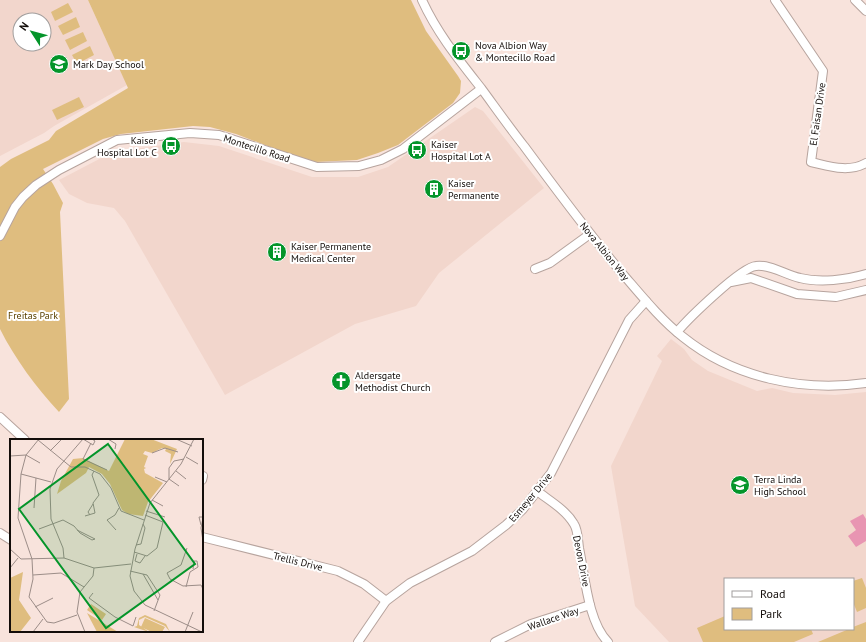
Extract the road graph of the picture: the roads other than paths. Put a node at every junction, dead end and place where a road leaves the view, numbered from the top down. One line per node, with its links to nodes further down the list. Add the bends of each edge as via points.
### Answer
1 (422, 0): 5 (street, Nova Albion Way, via 449,48)
2 (776, 0): 6 (street, El Faisan Drive, via 824,71 811,162 840,168 853,168)
3 (855, 0): 4 (street)
4 (866, 11)
5 (481, 89): 7 (street, Nova Albion Way); 8 (street, Montecillo Road, via 403,149 381,160 359,166 317,167 219,135 190,133 117,140 42,180 15,207)
6 (866, 163)
7 (590, 234): 9 (street, via 550,263); 13 (street, Nova Albion Way)
8 (0, 236)
9 (535, 269)
10 (866, 274): 11 (street, via 849,279 827,280 801,278 768,267 755,266 742,271)
11 (730, 282): 12 (street, via 751,278 797,294 836,297); 14 (street)
12 (866, 290)
13 (646, 301): 14 (street, Nova Albion Way); 18 (street, Esmeyer Drive, via 629,320 551,473)
14 (677, 332): 15 (street, Nova Albion Way, via 714,358 764,378 814,386)
15 (866, 383)
16 (0, 417): 17 (street)
17 (24, 439)
18 (537, 492): 22 (street, Esmeyer Drive, via 506,525 472,551 410,583); 23 (street, Devon Drive, via 560,508 575,525)
19 (0, 533): 21 (street)
20 (203, 537): 22 (street, Trellis Drive, via 338,571 364,584)
21 (10, 539)
22 (386, 601): 24 (street, Esmeyer Drive)
23 (590, 605): 25 (street, Wallace Way, via 531,624); 26 (street, Devon Drive, via 595,624)
24 (358, 642)
25 (495, 642)
26 (608, 642)

